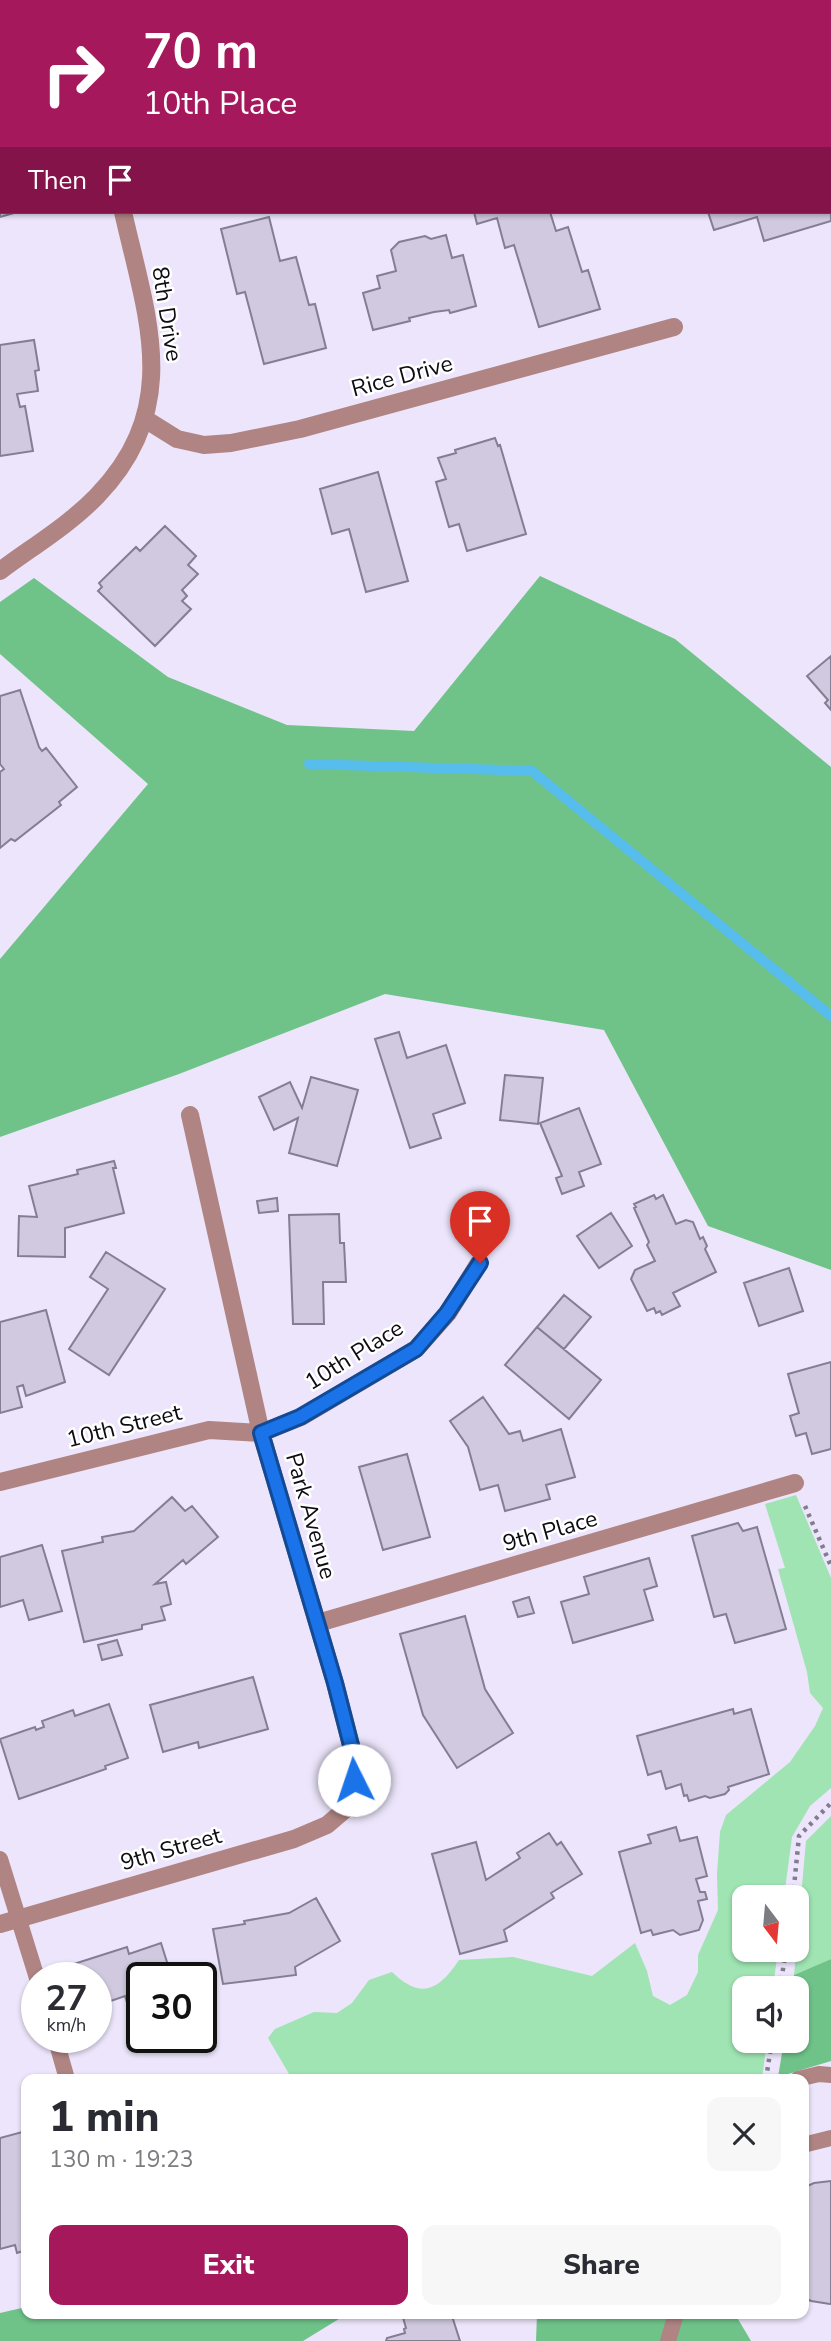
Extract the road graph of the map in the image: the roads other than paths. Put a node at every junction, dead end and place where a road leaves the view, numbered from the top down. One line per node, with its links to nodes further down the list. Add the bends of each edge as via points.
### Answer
1 (123, 214): 3 (street, 8th Drive, via 153,356)
2 (674, 327): 3 (street, Rice Drive, via 300,429 230,443 204,445 177,439)
3 (145, 419): 4 (street, 8th Drive, via 121,468 97,496)
4 (0, 571)
5 (190, 1115): 7 (street, Park Avenue)
6 (480, 1263): 7 (street, 10th Place, via 416,1349 319,1407)
7 (261, 1433): 8 (street, 10th Street, via 209,1430); 10 (street, Park Avenue)
8 (0, 1482)
9 (795, 1483): 10 (street, 9th Place)
10 (317, 1623): 11 (street, Park Avenue, via 353,1753)
11 (348, 1807): 13 (street, 9th Street, via 327,1825 294,1839)
12 (0, 1859): 13 (lane)
13 (19, 1918): 14 (street, 9th Street); 15 (lane)
14 (0, 1924)
15 (32, 1962)
16 (60, 2053): 17 (lane)
17 (66, 2074)
18 (831, 2075): 19 (lane)
19 (809, 2076)
20 (831, 2138): 21 (lane)
21 (809, 2144)
22 (674, 2319): 23 (lane)
23 (667, 2341)

